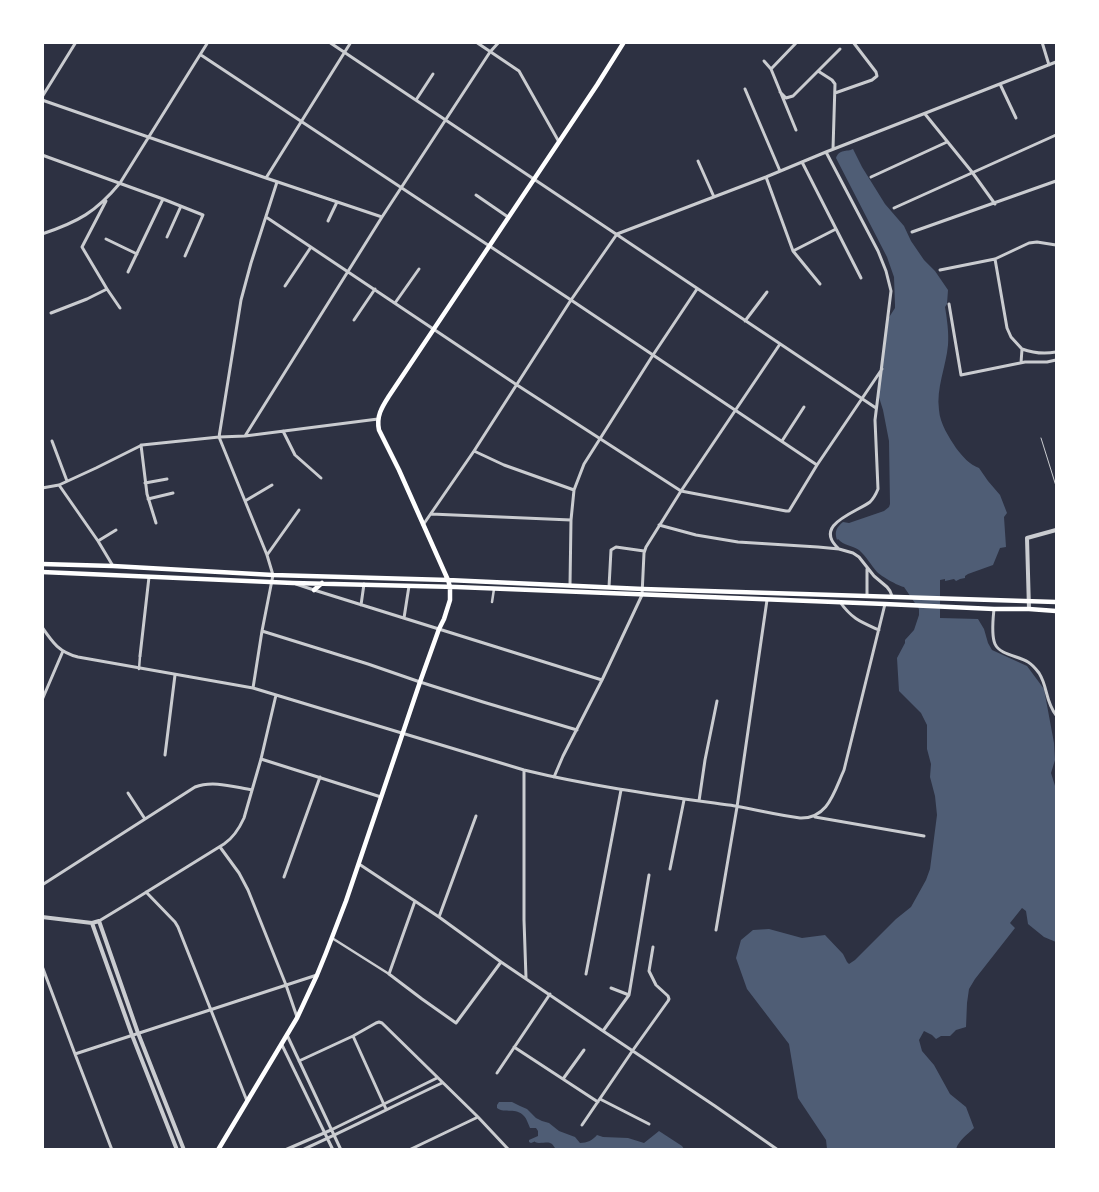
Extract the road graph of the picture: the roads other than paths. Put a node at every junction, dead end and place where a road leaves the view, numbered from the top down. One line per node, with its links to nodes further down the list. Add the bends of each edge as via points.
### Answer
1 (76, 42): 25 (street)
2 (208, 42): 14 (street)
3 (329, 42): 13 (street)
4 (351, 42): 13 (street)
5 (476, 42): 12 (street)
6 (499, 42): 12 (street)
7 (624, 42): 35 (main road)
8 (796, 42): 18 (street)
9 (853, 42): 24 (street, via 877,76)
10 (1042, 42): 17 (street)
11 (840, 49): 19 (street)
12 (490, 52): 30 (street); 35 (street, via 519,71)
13 (345, 53): 27 (street); 31 (street)
14 (200, 55): 31 (street); 34 (street)
15 (764, 61): 18 (street)
16 (1056, 62): 17 (street)
17 (1049, 65): 21 (street)
18 (771, 68): 23 (street)
19 (818, 71): 23 (street, via 792,97 786,98); 24 (street, via 834,82)
20 (433, 74): 27 (street)
21 (1000, 84): 28 (street); 29 (street)
22 (745, 89): 42 (street)
23 (780, 92): 32 (street)
24 (835, 93): 37 (street)
25 (42, 96)
26 (42, 100): 34 (street)
27 (416, 100): 30 (street)
28 (925, 114): 36 (street); 37 (street)
29 (1016, 118)
30 (445, 120): 47 (street); 51 (street)
31 (301, 122): 46 (street); 51 (street)
32 (796, 130)
33 (1056, 135): 43 (street)
34 (149, 137): 46 (street); 50 (street)
35 (559, 142): 47 (main road)
36 (947, 142): 43 (street); 45 (street)
37 (833, 149): 38 (street)
38 (826, 152): 41 (street); 102 (street, via 890,280 891,297)
39 (42, 155): 50 (street)
40 (698, 161): 54 (street)
41 (802, 162): 42 (street); 64 (street)
42 (780, 171): 44 (street)
43 (972, 172): 57 (street); 59 (street)
44 (766, 177): 54 (street); 73 (street)
45 (871, 177)
46 (266, 178): 49 (street)
47 (533, 180): 62 (main road); 67 (street)
48 (1056, 181): 57 (street)
49 (278, 182): 56 (street); 60 (street)
50 (120, 183): 53 (street); 55 (street)
51 (401, 188): 61 (street); 71 (street)
52 (476, 195): 62 (street)
53 (109, 196): 66 (street, via 83,217); 84 (street, via 82,247)
54 (714, 197): 67 (street)
55 (163, 199): 58 (street); 74 (street)
56 (337, 202): 61 (street); 63 (street)
57 (995, 204): 65 (street)
58 (181, 206): 68 (street); 75 (street, via 202,215)
59 (894, 208)
60 (266, 217): 72 (street); 111 (street, via 241,300)
61 (382, 217): 79 (street)
62 (508, 217): 71 (main road)
63 (328, 221)
64 (836, 229): 73 (street); 81 (street)
65 (912, 232)
66 (42, 234)
67 (617, 234): 86 (street); 88 (street)
68 (167, 237)
69 (106, 239): 74 (street)
70 (1056, 245): 76 (street, via 1036,242)
71 (489, 246): 88 (street); 95 (main road)
72 (312, 247): 79 (street); 83 (street)
73 (793, 251): 82 (street)
74 (137, 254): 80 (street)
75 (185, 256)
76 (995, 259): 78 (street); 97 (street, via 1007,328)
77 (419, 269): 89 (street)
78 (940, 270)
79 (348, 271): 85 (street); 110 (street)
80 (128, 272)
81 (861, 278)
82 (820, 284)
83 (285, 286)
84 (107, 289): 91 (street); 92 (street)
85 (375, 289): 89 (street); 93 (street)
86 (697, 289): 94 (street); 99 (street)
87 (768, 292): 94 (street)
88 (571, 300): 99 (street); 103 (street)
89 (396, 303): 95 (street)
90 (949, 304): 101 (street, via 962,375)
91 (120, 308)
92 (51, 313)
93 (354, 320)
94 (745, 321): 96 (street)
95 (434, 329): 103 (street); 108 (main road, via 389,396)
96 (780, 343): 104 (street); 107 (street)
97 (1022, 349): 98 (street, via 1037,353); 101 (street)
98 (1056, 352)
99 (654, 355): 107 (street); 113 (street)
100 (1056, 360): 101 (street)
101 (1021, 363)
102 (882, 369): 104 (street); 106 (street)
103 (517, 385): 113 (street); 117 (street)
104 (862, 398): 106 (street); 118 (street)
105 (804, 407): 115 (street)
106 (876, 408): 141 (street, via 878,489 868,503 833,526 831,539)
107 (735, 410): 115 (street); 128 (street)
108 (378, 419): 109 (street); 136 (main road, via 379,430)
109 (283, 431): 110 (street); 119 (street, via 295,456)
110 (245, 436): 111 (street)
111 (220, 437): 116 (street); 131 (street)
112 (1041, 438): 125 (lane)
113 (600, 439): 127 (street, via 584,464); 128 (street)
114 (52, 441): 121 (street)
115 (782, 441): 118 (street)
116 (141, 445): 121 (street); 122 (street)
117 (474, 451): 127 (street); 133 (street)
118 (817, 465): 128 (street, via 792,508 787,511)
119 (321, 478)
120 (167, 479): 122 (street)
121 (67, 481): 123 (street)
122 (145, 483): 130 (street)
123 (59, 485): 126 (street); 140 (street)
124 (272, 485): 131 (street)
125 (1056, 486)
126 (42, 488)
127 (574, 490): 134 (street)
128 (681, 491): 137 (street)
129 (173, 493): 130 (street)
130 (148, 499): 135 (street)
131 (245, 501): 143 (street)
132 (299, 510): 143 (street)
133 (431, 514): 134 (street); 136 (street)
134 (571, 520): 155 (street)
135 (156, 523)
136 (423, 525): 150 (main road)
137 (659, 525): 141 (street, via 696,536 738,542); 142 (street)
138 (116, 530): 140 (street)
139 (1056, 530): 166 (street, via 1027,538)
140 (98, 541): 145 (street)
141 (839, 550): 146 (street, via 856,554)
142 (644, 551): 158 (street, via 613,548); 159 (street)
143 (267, 555): 148 (street)
144 (42, 564): 145 (main road)
145 (113, 566): 148 (main road)
146 (867, 568): 163 (street); 164 (street, via 887,586)
147 (42, 572): 149 (main road)
148 (273, 575): 150 (main road); 151 (street)
149 (149, 577): 151 (main road); 181 (street)
150 (448, 580): 155 (main road); 157 (main road)
151 (272, 581): 152 (main road); 179 (street)
152 (293, 583): 153 (main road); 161 (street)
153 (322, 583): 154 (main road); 161 (main road)
154 (364, 584): 156 (main road); 171 (street)
155 (570, 585): 158 (main road)
156 (409, 586): 157 (main road); 175 (street)
157 (450, 587): 160 (main road); 177 (main road, via 450,600)
158 (609, 587): 159 (main road)
159 (642, 588): 162 (street); 163 (main road)
160 (494, 589): 162 (main road); 167 (street)
161 (314, 590): 171 (street)
162 (642, 595): 165 (main road); 184 (street)
163 (866, 595): 164 (main road)
164 (892, 596): 166 (main road)
165 (767, 599): 168 (main road); 204 (street)
166 (1029, 601): 169 (main road); 173 (street)
167 (492, 602)
168 (840, 602): 170 (main road); 178 (street, via 855,619)
169 (1056, 602)
170 (885, 604): 172 (main road); 178 (street)
171 (361, 605): 175 (street)
172 (994, 609): 173 (main road); 190 (street, via 994,643 1029,662 1037,670)
173 (1029, 609): 174 (main road)
174 (1056, 611)
175 (404, 618): 177 (street)
176 (42, 627): 180 (street)
177 (439, 629): 184 (street); 185 (main road)
178 (879, 630): 206 (street, via 844,770 829,803)
179 (262, 631): 185 (street); 186 (street)
180 (63, 651): 182 (street, via 78,658); 188 (street)
181 (140, 656): 182 (street)
182 (139, 669): 183 (street)
183 (175, 675): 186 (street); 193 (street)
184 (602, 680): 191 (street)
185 (420, 682): 191 (street); 192 (main road)
186 (252, 688): 187 (street)
187 (276, 695): 192 (street); 194 (street)
188 (42, 700)
189 (717, 701): 203 (street)
190 (1056, 715)
191 (576, 730): 197 (street)
192 (404, 733): 195 (street); 201 (main road)
193 (165, 755)
194 (261, 759): 196 (street); 198 (street)
195 (524, 770): 197 (street); 229 (street)
196 (320, 777): 201 (street); 213 (street)
197 (554, 777): 199 (street)
198 (252, 790): 207 (street, via 201,785); 209 (street, via 241,825)
199 (621, 790): 202 (street); 227 (street)
200 (128, 792): 207 (street)
201 (381, 796): 210 (main road)
202 (684, 800): 203 (street); 211 (street)
203 (700, 801): 204 (street)
204 (737, 807): 206 (street, via 800,818); 221 (street)
205 (476, 816): 218 (street)
206 (814, 816): 208 (street)
207 (145, 819): 214 (street)
208 (924, 836)
209 (220, 847): 215 (street); 230 (street, via 246,886)
210 (359, 864): 216 (street); 222 (main road)
211 (670, 869)
212 (649, 875): 233 (street)
213 (284, 877)
214 (42, 885)
215 (146, 892): 219 (street); 234 (street, via 178,927)
216 (415, 902): 218 (street); 226 (street)
217 (42, 916): 220 (street)
218 (439, 917): 224 (street)
219 (99, 921): 220 (street); 237 (street)
220 (92, 923): 238 (street)
221 (716, 930)
222 (332, 938): 226 (street); 228 (main road)
223 (653, 947): 244 (street, via 650,971 656,985 669,998)
224 (501, 962): 226 (street, via 456,1023); 229 (street)
225 (42, 966): 245 (street)
226 (389, 974)
227 (586, 974)
228 (317, 975): 230 (street); 235 (main road)
229 (526, 978): 232 (street)
230 (286, 985): 234 (street); 235 (street)
231 (611, 988): 233 (street)
232 (550, 994): 236 (street); 242 (street)
233 (629, 995): 236 (street)
234 (210, 1009): 237 (street); 251 (street)
235 (297, 1018): 239 (main road)
236 (603, 1031): 244 (street)
237 (138, 1033): 238 (street); 264 (street)
238 (132, 1035): 245 (street); 263 (street)
239 (287, 1035): 241 (main road); 246 (street)
240 (353, 1036): 246 (street); 248 (street, via 382,1023); 253 (street)
241 (282, 1044): 251 (main road); 259 (street)
242 (514, 1047): 247 (street); 249 (street)
243 (584, 1050): 249 (street)
244 (633, 1050): 252 (street); 272 (street)
245 (75, 1054): 262 (street)
246 (299, 1061): 258 (street)
247 (497, 1073)
248 (437, 1078): 250 (street); 253 (street)
249 (563, 1079): 252 (street)
250 (442, 1083): 254 (street); 255 (street)
251 (248, 1101): 265 (main road)
252 (599, 1101): 256 (street); 257 (street)
253 (384, 1104): 254 (street); 258 (street)
254 (386, 1109): 260 (street)
255 (478, 1117): 270 (street); 271 (street)
256 (649, 1124)
257 (582, 1125)
258 (331, 1130): 259 (street); 260 (street)
259 (324, 1133): 261 (street); 266 (street)
260 (334, 1135): 261 (street); 269 (street)
261 (327, 1138): 267 (street); 268 (street)
262 (112, 1150)
263 (177, 1150)
264 (184, 1150)
265 (218, 1150)
266 (285, 1150)
267 (302, 1150)
268 (333, 1150)
269 (341, 1150)
270 (409, 1150)
271 (508, 1150)
272 (778, 1150)

